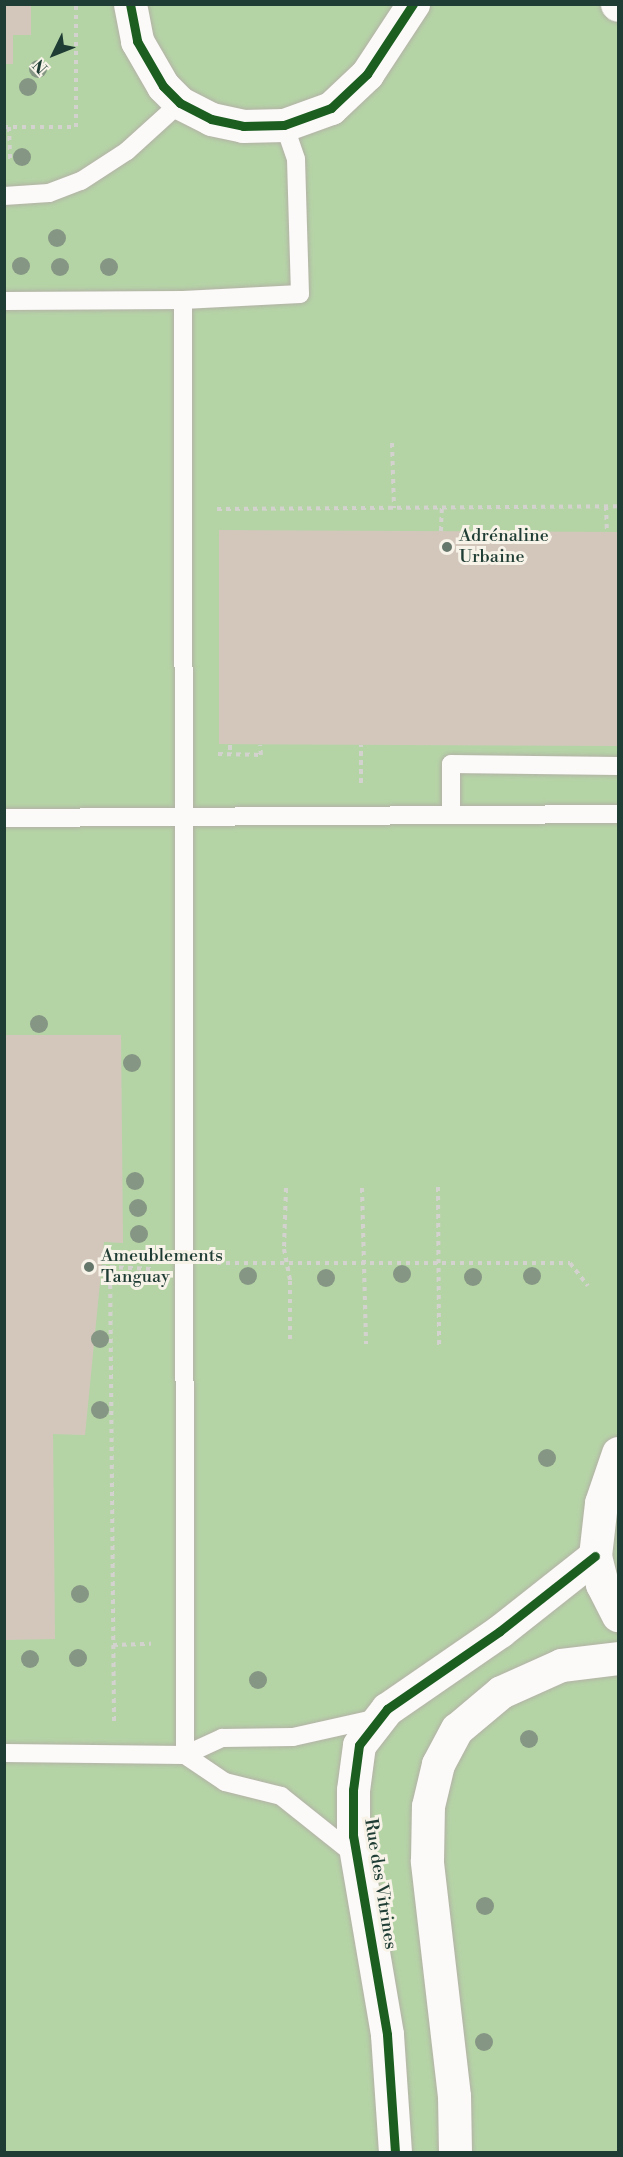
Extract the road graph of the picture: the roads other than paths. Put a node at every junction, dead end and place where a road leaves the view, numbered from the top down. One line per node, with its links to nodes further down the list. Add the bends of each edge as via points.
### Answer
1 (130, 4): 3 (street, via 137,41 148,66)
2 (413, 4): 4 (street, via 367,74 343,98 318,115)
3 (180, 104): 4 (street, via 225,124); 5 (lane, via 127,151 81,181 49,193)
4 (284, 125): 6 (lane, via 297,159 300,294)
5 (4, 196)
6 (183, 300): 7 (lane); 11 (lane)
7 (4, 301)
8 (618, 766): 10 (lane, via 451,764)
9 (618, 814): 10 (lane)
10 (451, 815): 11 (lane)
11 (184, 816): 12 (lane); 19 (lane)
12 (4, 818)
13 (618, 1454): 14 (street, via 601,1503)
14 (595, 1556): 15 (street, via 605,1590); 17 (street, Rue des Vitrines, via 509,1624)
15 (618, 1615)
16 (618, 1658): 22 (street, via 561,1665 501,1692 457,1730 438,1764 428,1806 427,1861 454,2096)
17 (378, 1718): 19 (lane, via 293,1737 222,1738); 20 (street, Rue des Vitrines, via 362,1738 355,1764)
18 (4, 1753): 19 (lane)
19 (185, 1755): 20 (lane, via 225,1782 281,1796)
20 (355, 1855): 21 (street, Rue des Vitrines, via 387,2034)
21 (395, 2152)
22 (455, 2152)

